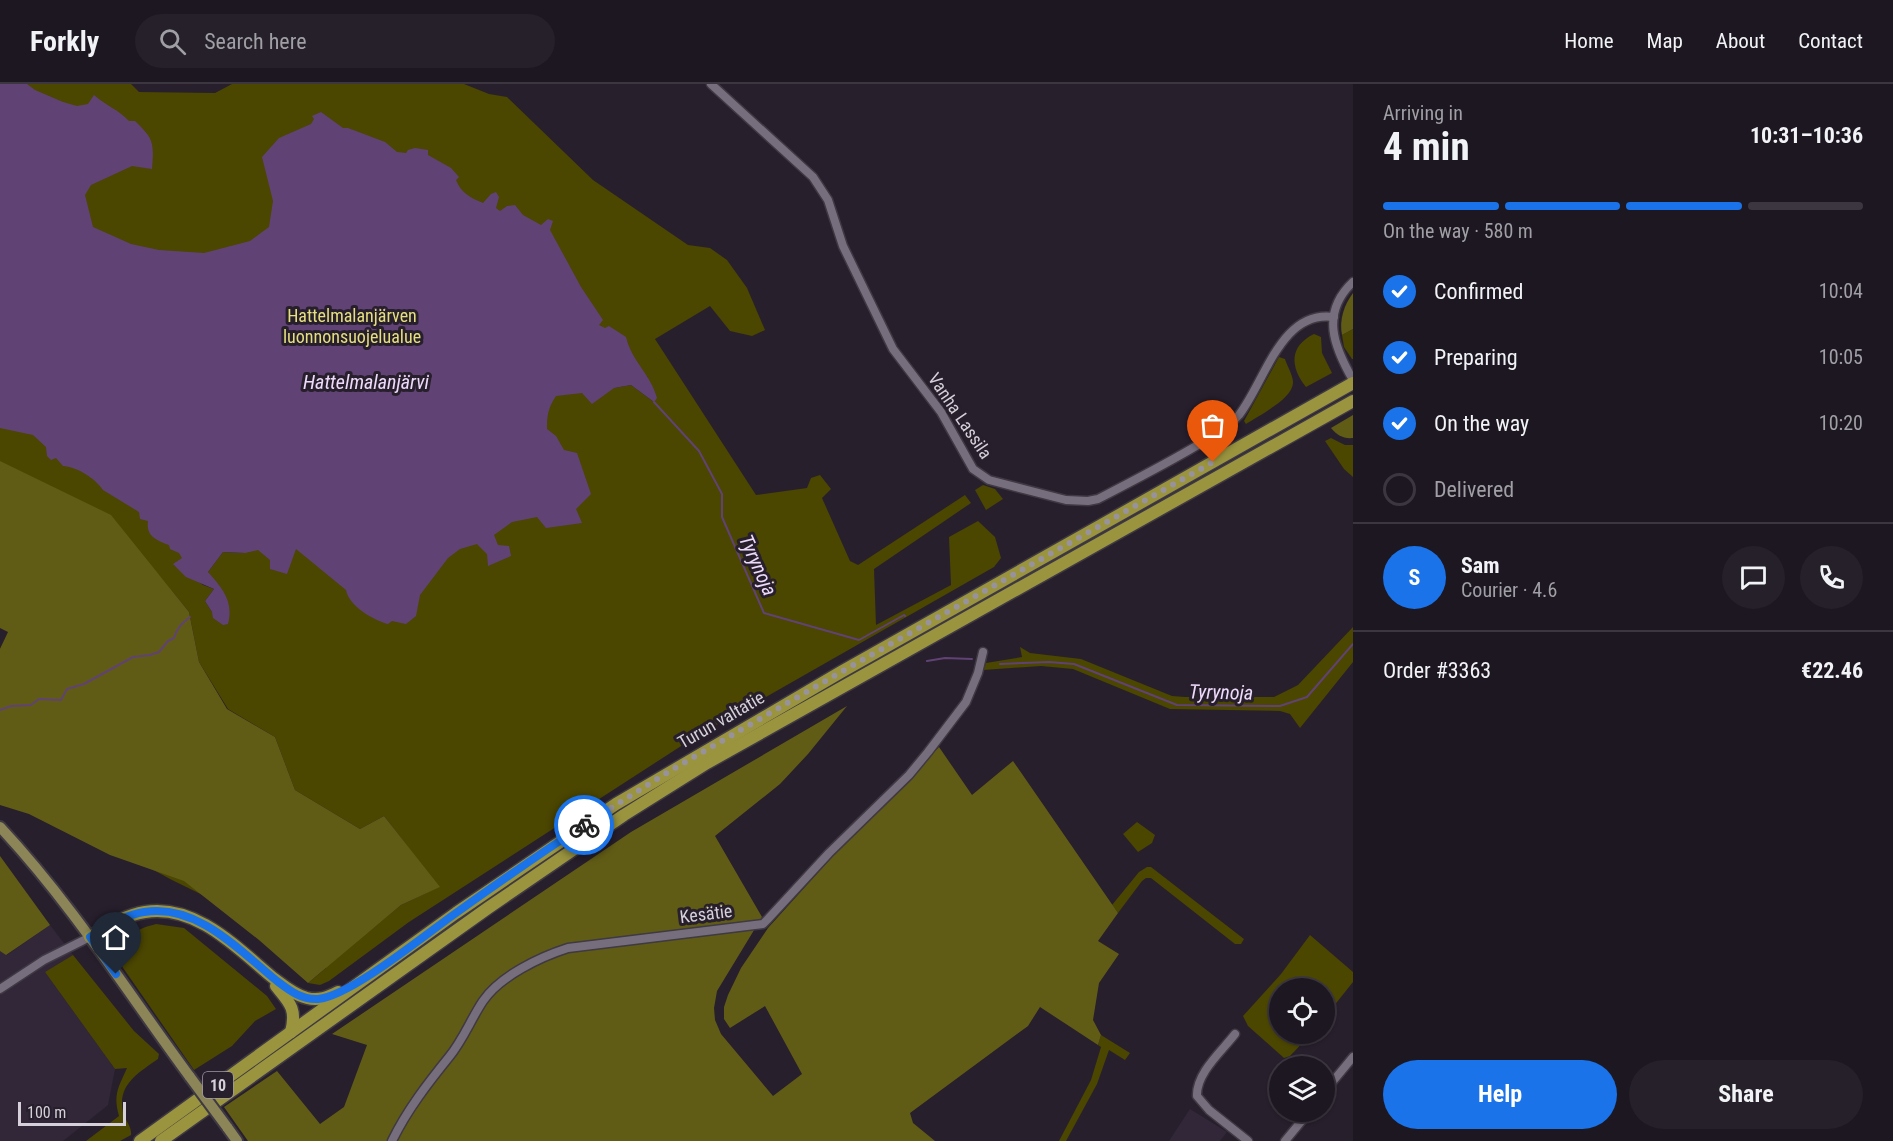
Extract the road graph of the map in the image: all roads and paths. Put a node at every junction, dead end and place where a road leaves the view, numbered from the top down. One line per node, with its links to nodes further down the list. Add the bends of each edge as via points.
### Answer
1 (711, 84): 3 (street, Vanha Lassila, via 819,185 892,349 941,412 973,470 989,480 1066,501 1098,499 1220,432 1241,412 1292,330 1314,317)
2 (1353, 282): 3 (street, via 1341,296)
3 (1334, 317): 4 (street, via 1334,341)
4 (1353, 382): 10 (highway, Turun valtatie / 10, via 668,772 565,837)
5 (1353, 401): 18 (highway, Turun valtatie / 10, via 707,763 508,894)
6 (983, 652): 20 (street, Kesätie, via 966,702 928,752 767,921 568,948 527,966 484,999)
7 (0, 827): 8 (main road)
8 (90, 937): 9 (highway, via 143,912 176,913 223,937); 11 (street, via 44,960); 19 (main road, bridge)
9 (259, 966): 10 (highway, via 298,995 314,999 328,997); 12 (highway, via 291,1004)
10 (369, 976): 12 (highway, Turun valtatie / 10)
11 (0, 989)
12 (291, 1032): 17 (highway, Turun valtatie / 10)
13 (1234, 1034): 21 (street, via 1206,1071 1197,1096)
14 (1353, 1056): 15 (street)
15 (1335, 1078)
16 (1301, 1122): 22 (street)
17 (140, 1141)
18 (163, 1141)
19 (237, 1141)
20 (392, 1141)
21 (1248, 1141)
22 (1285, 1141)

